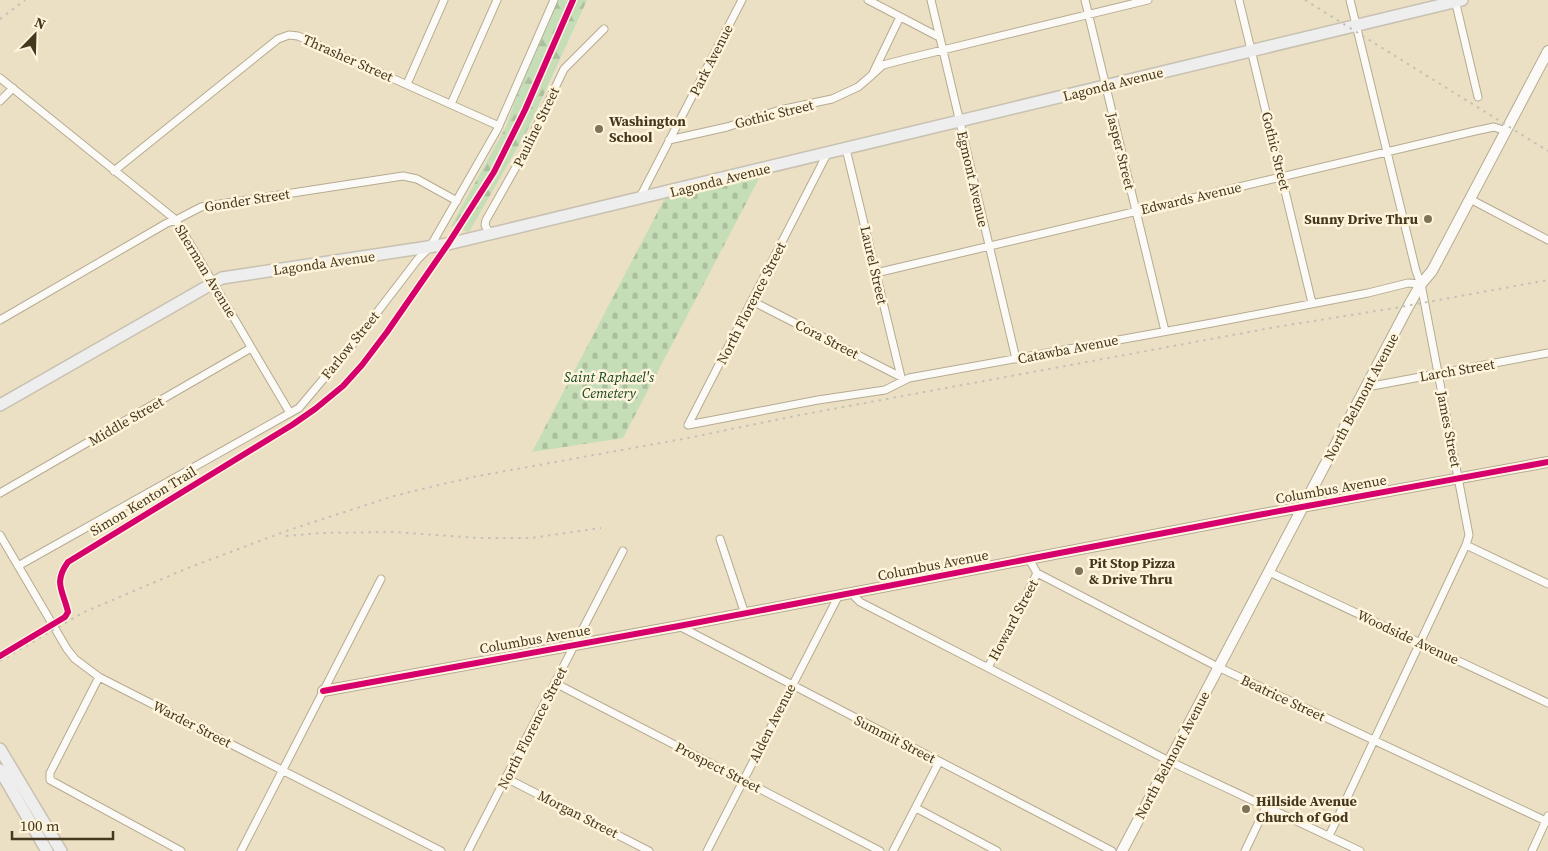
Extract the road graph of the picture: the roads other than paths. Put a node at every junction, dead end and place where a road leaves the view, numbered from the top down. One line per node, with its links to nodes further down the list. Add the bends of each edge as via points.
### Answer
1 (444, 0): 22 (street)
2 (497, 0): 27 (street)
3 (554, 0): 29 (street, Farlow Street)
4 (742, 0): 31 (street, Park Avenue)
5 (868, 0): 13 (street)
6 (931, 0): 16 (street, Egmont Avenue)
7 (1085, 0): 12 (street, Jasper Street)
8 (1148, 0): 12 (street, Gothic Street)
9 (1240, 0): 18 (street, Gothic Street)
10 (1350, 0): 14 (street, James Street)
11 (1457, 1): 14 (main road, Lagonda Avenue); 25 (street)
12 (1088, 14): 17 (street, Gothic Street); 23 (street, Jasper Street)
13 (900, 17): 16 (street); 20 (street, Gothic Street)
14 (1357, 26): 18 (main road, Lagonda Avenue); 33 (street, James Street)
15 (604, 29): 42 (street, Pauline Street, via 564,69 525,151 486,220)
16 (939, 37): 17 (street, Egmont Avenue)
17 (942, 50): 20 (street, Gothic Street, via 883,65); 28 (street, Egmont Avenue)
18 (1252, 51): 23 (main road, Lagonda Avenue); 36 (street, Gothic Street)
19 (1548, 51): 30 (street, North Belmont Avenue)
20 (872, 75): 31 (street, Gothic Street, via 858,87 832,99)
21 (0, 78): 24 (street, Sherman Avenue)
22 (407, 84): 27 (street, Thrasher Street); 35 (street, Thrasher Street, via 298,36 284,36)
23 (1105, 86): 28 (main road, Lagonda Avenue); 40 (street, Jasper Street)
24 (12, 88): 26 (street); 35 (street, Sherman Avenue)
25 (1478, 97)
26 (0, 101)
27 (451, 104): 29 (street, Thrasher Street)
28 (959, 122): 32 (main road, Lagonda Avenue); 45 (street, Egmont Avenue)
29 (499, 126): 39 (street, Farlow Street)
30 (1506, 131): 33 (street, Edwards Avenue, via 1494,127); 38 (street, North Belmont Avenue)
31 (669, 140): 37 (street, Park Avenue)
32 (846, 149): 34 (main road, Lagonda Avenue); 46 (street, Laurel Street)
33 (1387, 152): 36 (street, Edwards Avenue); 48 (street, James Street)
34 (827, 154): 37 (main road, Lagonda Avenue); 49 (street, North Florence Street)
35 (114, 171): 41 (street, Sherman Avenue)
36 (1282, 177): 40 (street, Edwards Avenue); 50 (street, Gothic Street)
37 (639, 199): 42 (main road, Lagonda Avenue)
38 (1470, 199): 43 (street); 48 (street, North Belmont Avenue, via 1432,271)
39 (457, 201): 41 (street, Gonder Street, via 417,179 404,176 209,205); 44 (street, Farlow Street)
40 (1136, 212): 45 (street, Edwards Avenue); 52 (street, Jasper Street)
41 (176, 220): 47 (street, Sherman Avenue); 51 (street, Gonder Street)
42 (490, 234): 44 (main road, Lagonda Avenue)
43 (1548, 240)
44 (430, 247): 47 (main road, Lagonda Avenue, via 233,276); 60 (street, Farlow Street, via 299,408)
45 (989, 247): 46 (street, Edwards Avenue); 55 (street, Egmont Avenue)
46 (876, 274): 57 (street, Laurel Street)
47 (213, 283): 53 (street, Sherman Avenue); 59 (main road, Lagonda Avenue)
48 (1421, 284): 50 (street, Catawba Avenue, via 1408,283); 56 (street, James Street); 58 (street, North Belmont Avenue)
49 (752, 301): 57 (street, Cora Street); 61 (street, North Florence Street, via 688,425)
50 (1312, 303): 52 (street, Catawba Avenue)
51 (0, 320)
52 (1164, 331): 55 (street, Catawba Avenue)
53 (252, 348): 60 (street, Sherman Avenue); 64 (street, Middle Street)
54 (1548, 353): 56 (street, Larch Street)
55 (1016, 358): 57 (street, Catawba Avenue)
56 (1439, 373): 58 (street, Larch Street); 63 (street, James Street)
57 (901, 379): 61 (street, Catawba Avenue, via 885,390)
58 (1367, 387): 65 (street, North Belmont Avenue)
59 (0, 405)
60 (290, 413): 71 (street, Farlow Street)
61 (718, 420)
62 (1548, 462): 63 (street, Columbus Avenue)
63 (1459, 479): 65 (street, Columbus Avenue); 68 (street, James Street, via 1469,533)
64 (0, 493)
65 (1303, 507): 70 (street, Columbus Avenue); 72 (street, North Belmont Avenue)
66 (0, 535): 71 (street, Warder Street)
67 (720, 539): 78 (street)
68 (1466, 545): 75 (street); 80 (street, James Street)
69 (623, 551): 81 (street, North Florence Street)
70 (1029, 559): 73 (street, Beatrice Street); 76 (street, Columbus Avenue)
71 (18, 566): 84 (street, Warder Street, via 67,649)
72 (1269, 572): 80 (street, Woodside Avenue); 83 (street, North Belmont Avenue)
73 (1038, 573): 82 (street, Howard Street); 83 (street, Beatrice Street)
74 (381, 578): 87 (street)
75 (1548, 584)
76 (853, 592): 77 (street, Columbus Avenue); 82 (street, via 860,602)
77 (839, 595): 78 (street, Columbus Avenue); 86 (street, Alden Avenue)
78 (745, 614): 79 (street, Columbus Avenue)
79 (679, 626): 81 (street, Columbus Avenue); 86 (street, Summit Street)
80 (1420, 643): 88 (street, Woodside Avenue); 89 (street, James Street)
81 (575, 644): 85 (street, North Florence Street); 87 (street, Columbus Avenue)
82 (988, 667): 91 (street)
83 (1218, 667): 89 (street, Beatrice Street); 91 (street, North Belmont Avenue)
84 (99, 677): 94 (street, Warder Street); 103 (street, via 49,777 52,782)
85 (555, 683): 95 (street, North Florence Street); 96 (street, Prospect Street)
86 (792, 686): 92 (street, Summit Street); 96 (street, Alden Avenue)
87 (323, 691): 94 (street)
88 (1548, 703)
89 (1373, 740): 99 (street, Beatrice Street); 100 (street, James Street)
90 (0, 749): 102 (main road)
91 (1169, 761): 97 (street); 113 (street, North Belmont Avenue)
92 (939, 762): 98 (street); 112 (street, Summit Street)
93 (0, 770): 101 (main road)
94 (283, 770): 104 (street); 105 (street, Warder Street)
95 (506, 778): 106 (street, North Florence Street); 107 (street, Morgan Street)
96 (743, 780): 108 (street, Alden Avenue); 109 (street, Prospect Street)
97 (1266, 807): 100 (street); 114 (street)
98 (916, 808): 110 (street); 111 (street)
99 (1547, 820): 116 (street)
100 (1329, 836): 115 (street)
101 (47, 851)
102 (61, 851)
103 (181, 851)
104 (241, 851)
105 (440, 851)
106 (468, 851)
107 (649, 851)
108 (707, 851)
109 (880, 851)
110 (893, 851)
111 (997, 851)
112 (1112, 851)
113 (1122, 851)
114 (1245, 851)
115 (1360, 851)
116 (1532, 851)

